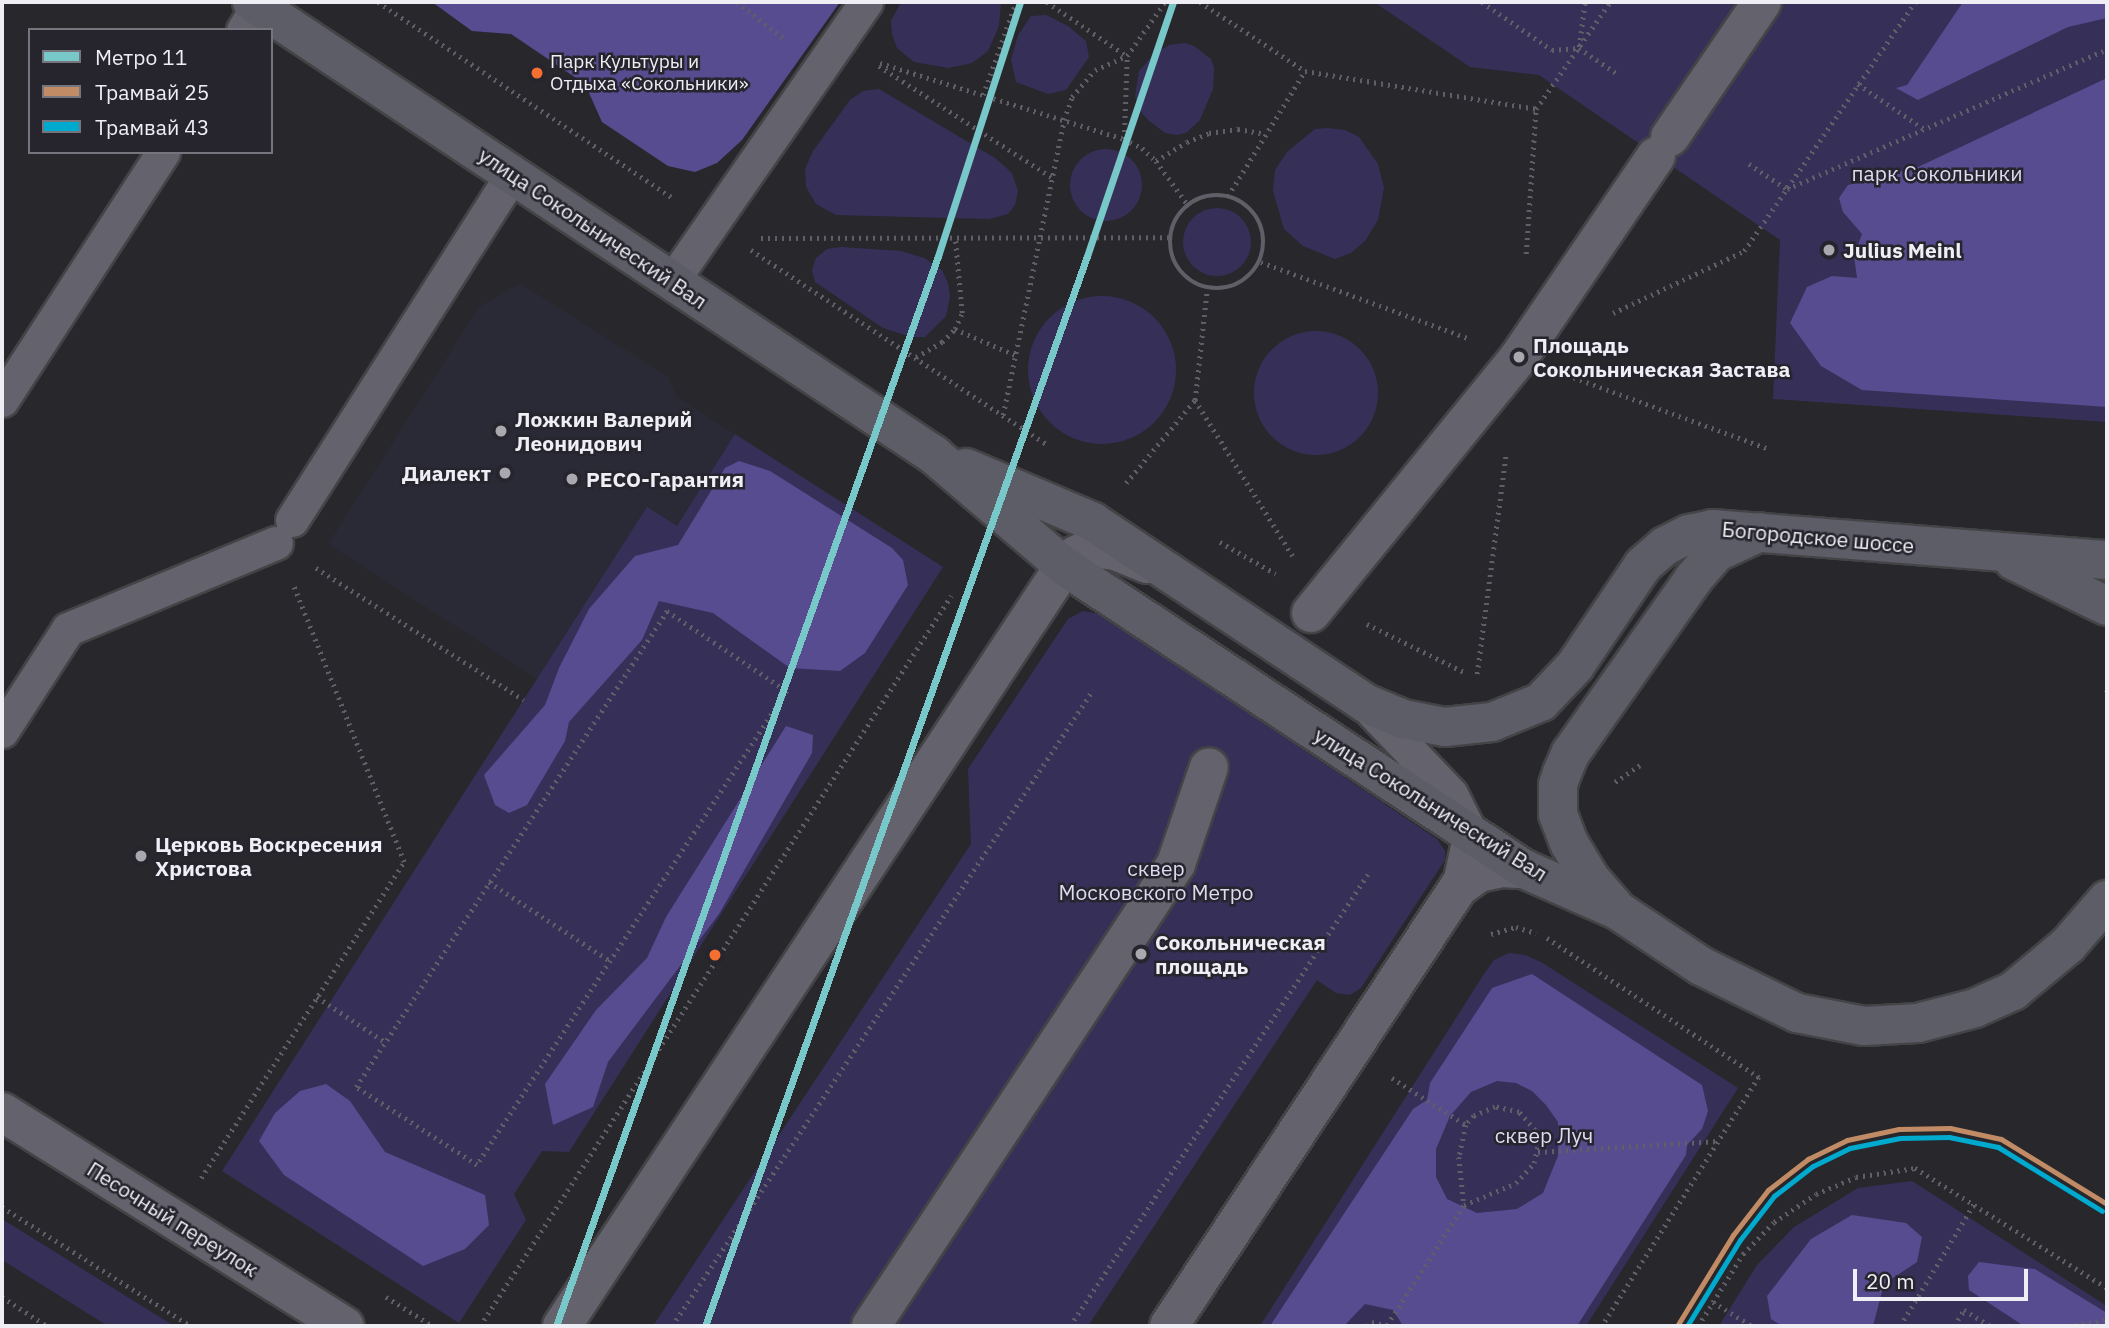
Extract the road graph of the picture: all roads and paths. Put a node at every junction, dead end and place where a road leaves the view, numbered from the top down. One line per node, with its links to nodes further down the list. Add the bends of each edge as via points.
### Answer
1 (377, 2): 33 (path)
2 (866, 2): 33 (lane)
3 (1016, 2): 19 (path)
4 (1047, 2): 15 (path)
5 (1165, 2): 15 (path)
6 (1200, 2): 16 (path)
7 (1482, 2): 13 (path, via 1552,50)
8 (1610, 2): 13 (path)
9 (1762, 2): 60 (street, via 1519,357)
10 (1914, 2): 18 (path)
11 (1584, 3): 13 (path)
12 (251, 12): 28 (main road, улица Сокольнический Вал)
13 (1579, 48): 17 (path); 20 (path)
14 (2107, 49): 22 (path)
15 (1127, 56): 21 (path, via 1095,70 1072,97); 24 (path)
16 (1305, 71): 20 (path); 23 (path)
17 (1616, 73)
18 (1858, 84): 22 (path); 30 (path)
19 (983, 95): 21 (path); 29 (path, via 869,60)
20 (1536, 110): 37 (path)
21 (1064, 120): 24 (path); 29 (path)
22 (1924, 129): 30 (path)
23 (1265, 134): 26 (path, via 1238,129 1209,134); 31 (path)
24 (1124, 139): 26 (path)
25 (162, 154): 44 (lane)
26 (1156, 161): 32 (path)
27 (1749, 164): 30 (path)
28 (512, 175): 38 (main road, улица Сокольнический Вал); 51 (lane)
29 (1051, 177): 35 (path)
30 (1787, 189): 40 (path, via 1744,251)
31 (1228, 196): 32 (path, via 1207,196); 39 (path, via 1247,204 1260,221 1265,242 1261,262 1248,279 1229,288)
32 (1188, 205): 36 (path, via 1176,219)
33 (722, 231): 34 (path); 38 (lane); 43 (path)
34 (955, 237): 35 (path); 41 (path, via 963,295)
35 (1039, 237): 36 (path); 42 (path)
36 (1170, 237): 39 (path, via 1178,270)
37 (1526, 261)
38 (673, 281): 49 (main road, улица Сокольнический Вал)
39 (1207, 289): 45 (path)
40 (1606, 316)
41 (955, 329): 42 (path); 43 (path)
42 (1015, 355): 46 (path)
43 (915, 357): 46 (path)
44 (2, 400)
45 (1195, 400): 50 (path); 60 (path)
46 (1003, 415): 47 (path)
47 (1049, 446)
48 (1507, 451): 60 (path, via 1477,678)
49 (934, 454): 56 (main road, улица Сокольнический Вал); 57 (main road, улица Сокольнический Вал, via 1093,522)
50 (1119, 492)
51 (284, 532): 63 (path); 65 (lane, via 68,629); 76 (path, via 404,862)
52 (1760, 532): 54 (main road, Богородское шоссе); 64 (main road, Богородское шоссе, via 1712,528 1665,546 1643,565 1564,680 1541,702 1519,712 1493,722 1445,727 1403,719); 73 (main road, via 1717,552 1694,578 1570,754 1562,773 1558,814 1569,843)
53 (1210, 537): 60 (path)
54 (1993, 551): 55 (main road, Богородское шоссе); 59 (main road)
55 (2107, 560)
56 (1064, 566): 57 (street, via 1091,548 1115,551); 67 (main road, улица Сокольнический Вал); 95 (street)
57 (1173, 575): 61 (main road, улица Сокольнический Вал)
58 (951, 596): 94 (path)
59 (2107, 606)
60 (1316, 607)
61 (1295, 657): 64 (main road, Богородское шоссе)
62 (1093, 690): 96 (path)
63 (524, 700)
64 (1365, 704): 67 (lane, via 1451,794)
65 (2, 731)
66 (1209, 768): 97 (street, via 1176,864)
67 (1470, 832): 68 (main road, улица Сокольнический Вал); 71 (lane)
68 (1524, 869): 71 (street, via 1479,873); 73 (main road, улица Сокольнический Вал)
69 (1368, 874): 98 (path)
70 (489, 882): 75 (path); 75 (path, via 667,611 787,691); 77 (path)
71 (1458, 888): 99 (street)
72 (2107, 901): 73 (main road, улица Сокольнический Вал, via 2068,945 2013,991 1975,1008 1918,1023 1864,1026 1797,1013 1701,966)
73 (1617, 911)
74 (1485, 938): 81 (path, via 1516,927 1543,935 1759,1077)
75 (610, 961): 77 (path, via 477,1166 356,1087)
76 (317, 997): 77 (path); 83 (path)
77 (385, 1042)
78 (1388, 1076): 80 (path)
79 (2, 1112): 93 (street, Песочный переулок)
80 (1466, 1125): 82 (path, via 1495,1107 1519,1112 1535,1130); 85 (path, via 1459,1157)
81 (1720, 1141): 82 (path); 102 (path)
82 (1538, 1152): 85 (path, via 1516,1183)
83 (200, 1179)
84 (1974, 1204): 87 (path); 89 (path, via 1915,1168 1856,1177 1816,1194 1774,1222 1743,1254); 105 (path)
85 (1464, 1205): 101 (path)
86 (2, 1208): 92 (path)
87 (2107, 1288)
88 (2, 1297): 91 (path)
89 (1713, 1302): 103 (path); 104 (path)
90 (2107, 1320): 108 (path)
91 (47, 1326)
92 (191, 1326)
93 (345, 1326)
94 (480, 1326)
95 (562, 1326)
96 (672, 1326)
97 (871, 1326)
98 (1070, 1326)
99 (1169, 1326)
100 (1366, 1326): 101 (path, via 1372,1322)
101 (1388, 1326)
102 (1602, 1326)
103 (1698, 1326)
104 (1752, 1326)
105 (1900, 1326)
106 (1954, 1326): 107 (path, via 1964,1310)
107 (1991, 1326)
108 (2068, 1326)

